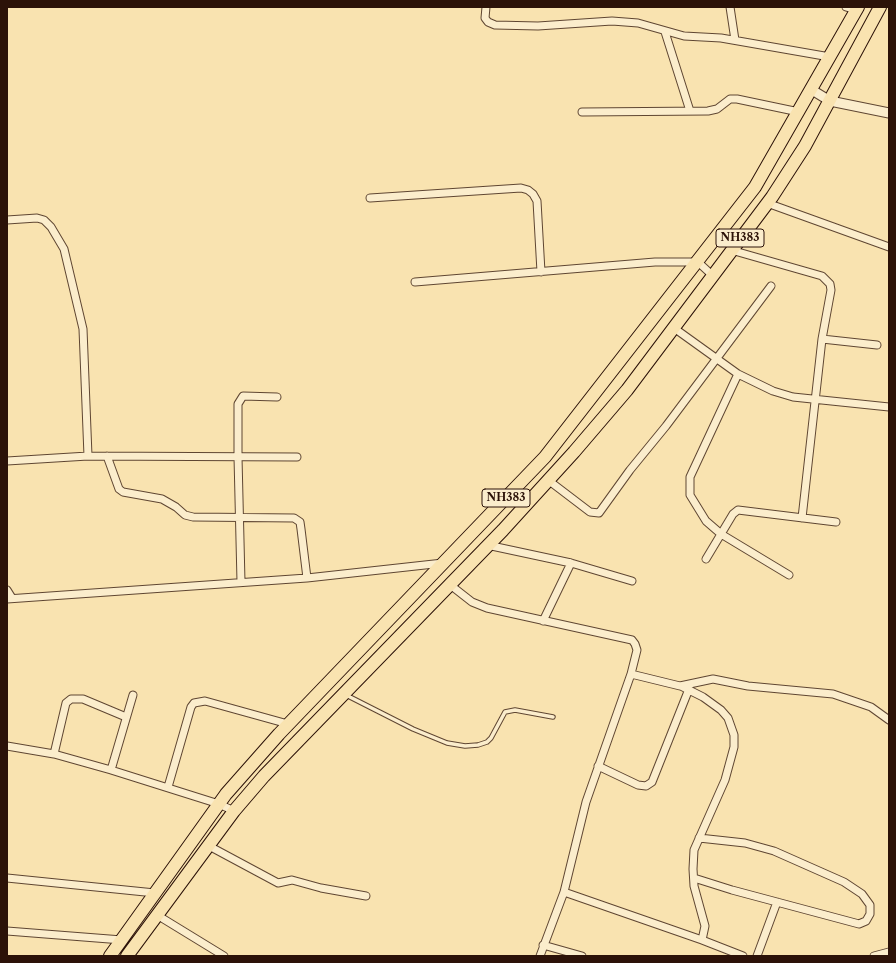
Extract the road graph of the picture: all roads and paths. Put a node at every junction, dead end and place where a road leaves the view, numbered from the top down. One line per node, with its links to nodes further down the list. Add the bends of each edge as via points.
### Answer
1 (486, 7): 5 (street, via 485,18 495,25 538,26 612,21 638,23)
2 (730, 7): 6 (street)
3 (880, 7): 9 (highway, NH383)
4 (853, 8): 7 (highway, NH383)
5 (665, 32): 6 (street); 10 (street)
6 (735, 40): 7 (street)
7 (830, 57): 8 (highway, NH383)
8 (812, 90): 9 (street); 12 (highway, NH383)
9 (830, 101): 13 (street); 15 (highway, NH383, via 805,146)
10 (690, 111): 11 (street); 12 (street, via 708,112 737,99)
11 (582, 112)
12 (799, 112): 19 (highway, NH383, via 755,187)
13 (889, 113)
14 (370, 198): 20 (street, via 521,188 528,190 537,201)
15 (767, 203): 17 (street); 18 (highway, NH383)
16 (7, 220): 32 (street, via 44,220 64,249 83,329)
17 (889, 246)
18 (731, 250): 21 (highway, NH383); 25 (street, via 827,279 831,290)
19 (698, 262): 20 (street, via 655,262); 21 (street); 44 (highway, NH383, via 545,457)
20 (541, 272): 22 (street)
21 (712, 275): 24 (highway, NH383)
22 (415, 282)
23 (771, 286): 27 (street)
24 (674, 328): 27 (street); 37 (highway, NH383, via 627,390)
25 (822, 339): 26 (street); 30 (street)
26 (877, 345)
27 (717, 359): 28 (street); 37 (street, via 599,513 590,512)
28 (738, 374): 30 (street, via 773,391 793,397); 41 (street, via 688,485 694,503 706,521)
29 (277, 397): 35 (street, via 240,398)
30 (816, 399): 31 (street); 39 (street)
31 (889, 407)
32 (88, 456): 33 (street); 36 (street)
33 (107, 456): 35 (street); 38 (street, via 116,485 123,492 162,499 185,515 193,517)
34 (297, 457): 35 (street)
35 (238, 458): 38 (street)
36 (7, 461)
37 (548, 480): 42 (highway, NH383)
38 (239, 516): 47 (street, via 288,517 300,522); 49 (street)
39 (802, 518): 40 (street); 41 (street, via 738,510)
40 (836, 522)
41 (721, 534): 43 (street); 46 (street)
42 (487, 545): 45 (street); 50 (highway, NH383)
43 (706, 559)
44 (443, 563): 47 (street); 62 (highway, NH383)
45 (571, 563): 48 (street); 53 (street)
46 (789, 575)
47 (307, 578): 49 (street)
48 (632, 581)
49 (241, 582): 52 (street)
50 (449, 584): 53 (street, via 472,602 515,616); 57 (highway, NH383)
51 (7, 590): 52 (street)
52 (9, 598)
53 (544, 621): 54 (street, via 632,640 637,650)
54 (631, 674): 55 (street); 65 (street)
55 (680, 686): 56 (street); 61 (street, via 713,679 748,686 833,694 871,707)
56 (689, 689): 65 (street, via 652,782 646,786 638,785); 70 (street, via 721,710 728,718 734,735 734,747 725,780)
57 (343, 693): 60 (lane, via 413,729 447,743 465,746 487,742 505,712 515,710); 69 (highway, NH383)
58 (133, 695): 59 (street)
59 (126, 717): 64 (street, via 83,700 71,699 66,703); 66 (street)
60 (553, 717)
61 (889, 720)
62 (288, 724): 67 (street, via 205,701 194,703); 68 (highway, NH383)
63 (7, 746): 64 (street)
64 (54, 754): 66 (street)
65 (598, 766): 74 (street, via 586,802)
66 (111, 770): 67 (street)
67 (168, 787): 68 (street)
68 (219, 804): 69 (street); 75 (highway, NH383)
69 (234, 811): 71 (highway, NH383)
70 (699, 838): 73 (street, via 694,850); 77 (street, via 745,843 774,851 844,882 862,894 870,905 870,914 866,921 859,924)
71 (209, 846): 76 (street, via 278,883 292,880); 78 (highway, NH383)
72 (7, 878): 75 (street)
73 (694, 878): 77 (street); 81 (street, via 705,926)
74 (564, 892): 81 (street); 82 (street)
75 (155, 893): 80 (highway, NH383)
76 (366, 896)
77 (777, 902): 90 (street)
78 (157, 915): 85 (highway, NH383); 86 (street)
79 (7, 931): 80 (street)
80 (122, 940): 84 (highway, NH383)
81 (702, 940): 89 (street)
82 (543, 945): 87 (street); 88 (street)
83 (889, 952): 91 (street)
84 (110, 956)
85 (127, 956)
86 (224, 956)
87 (540, 956)
88 (582, 956)
89 (743, 956)
90 (757, 956)
91 (874, 956)

